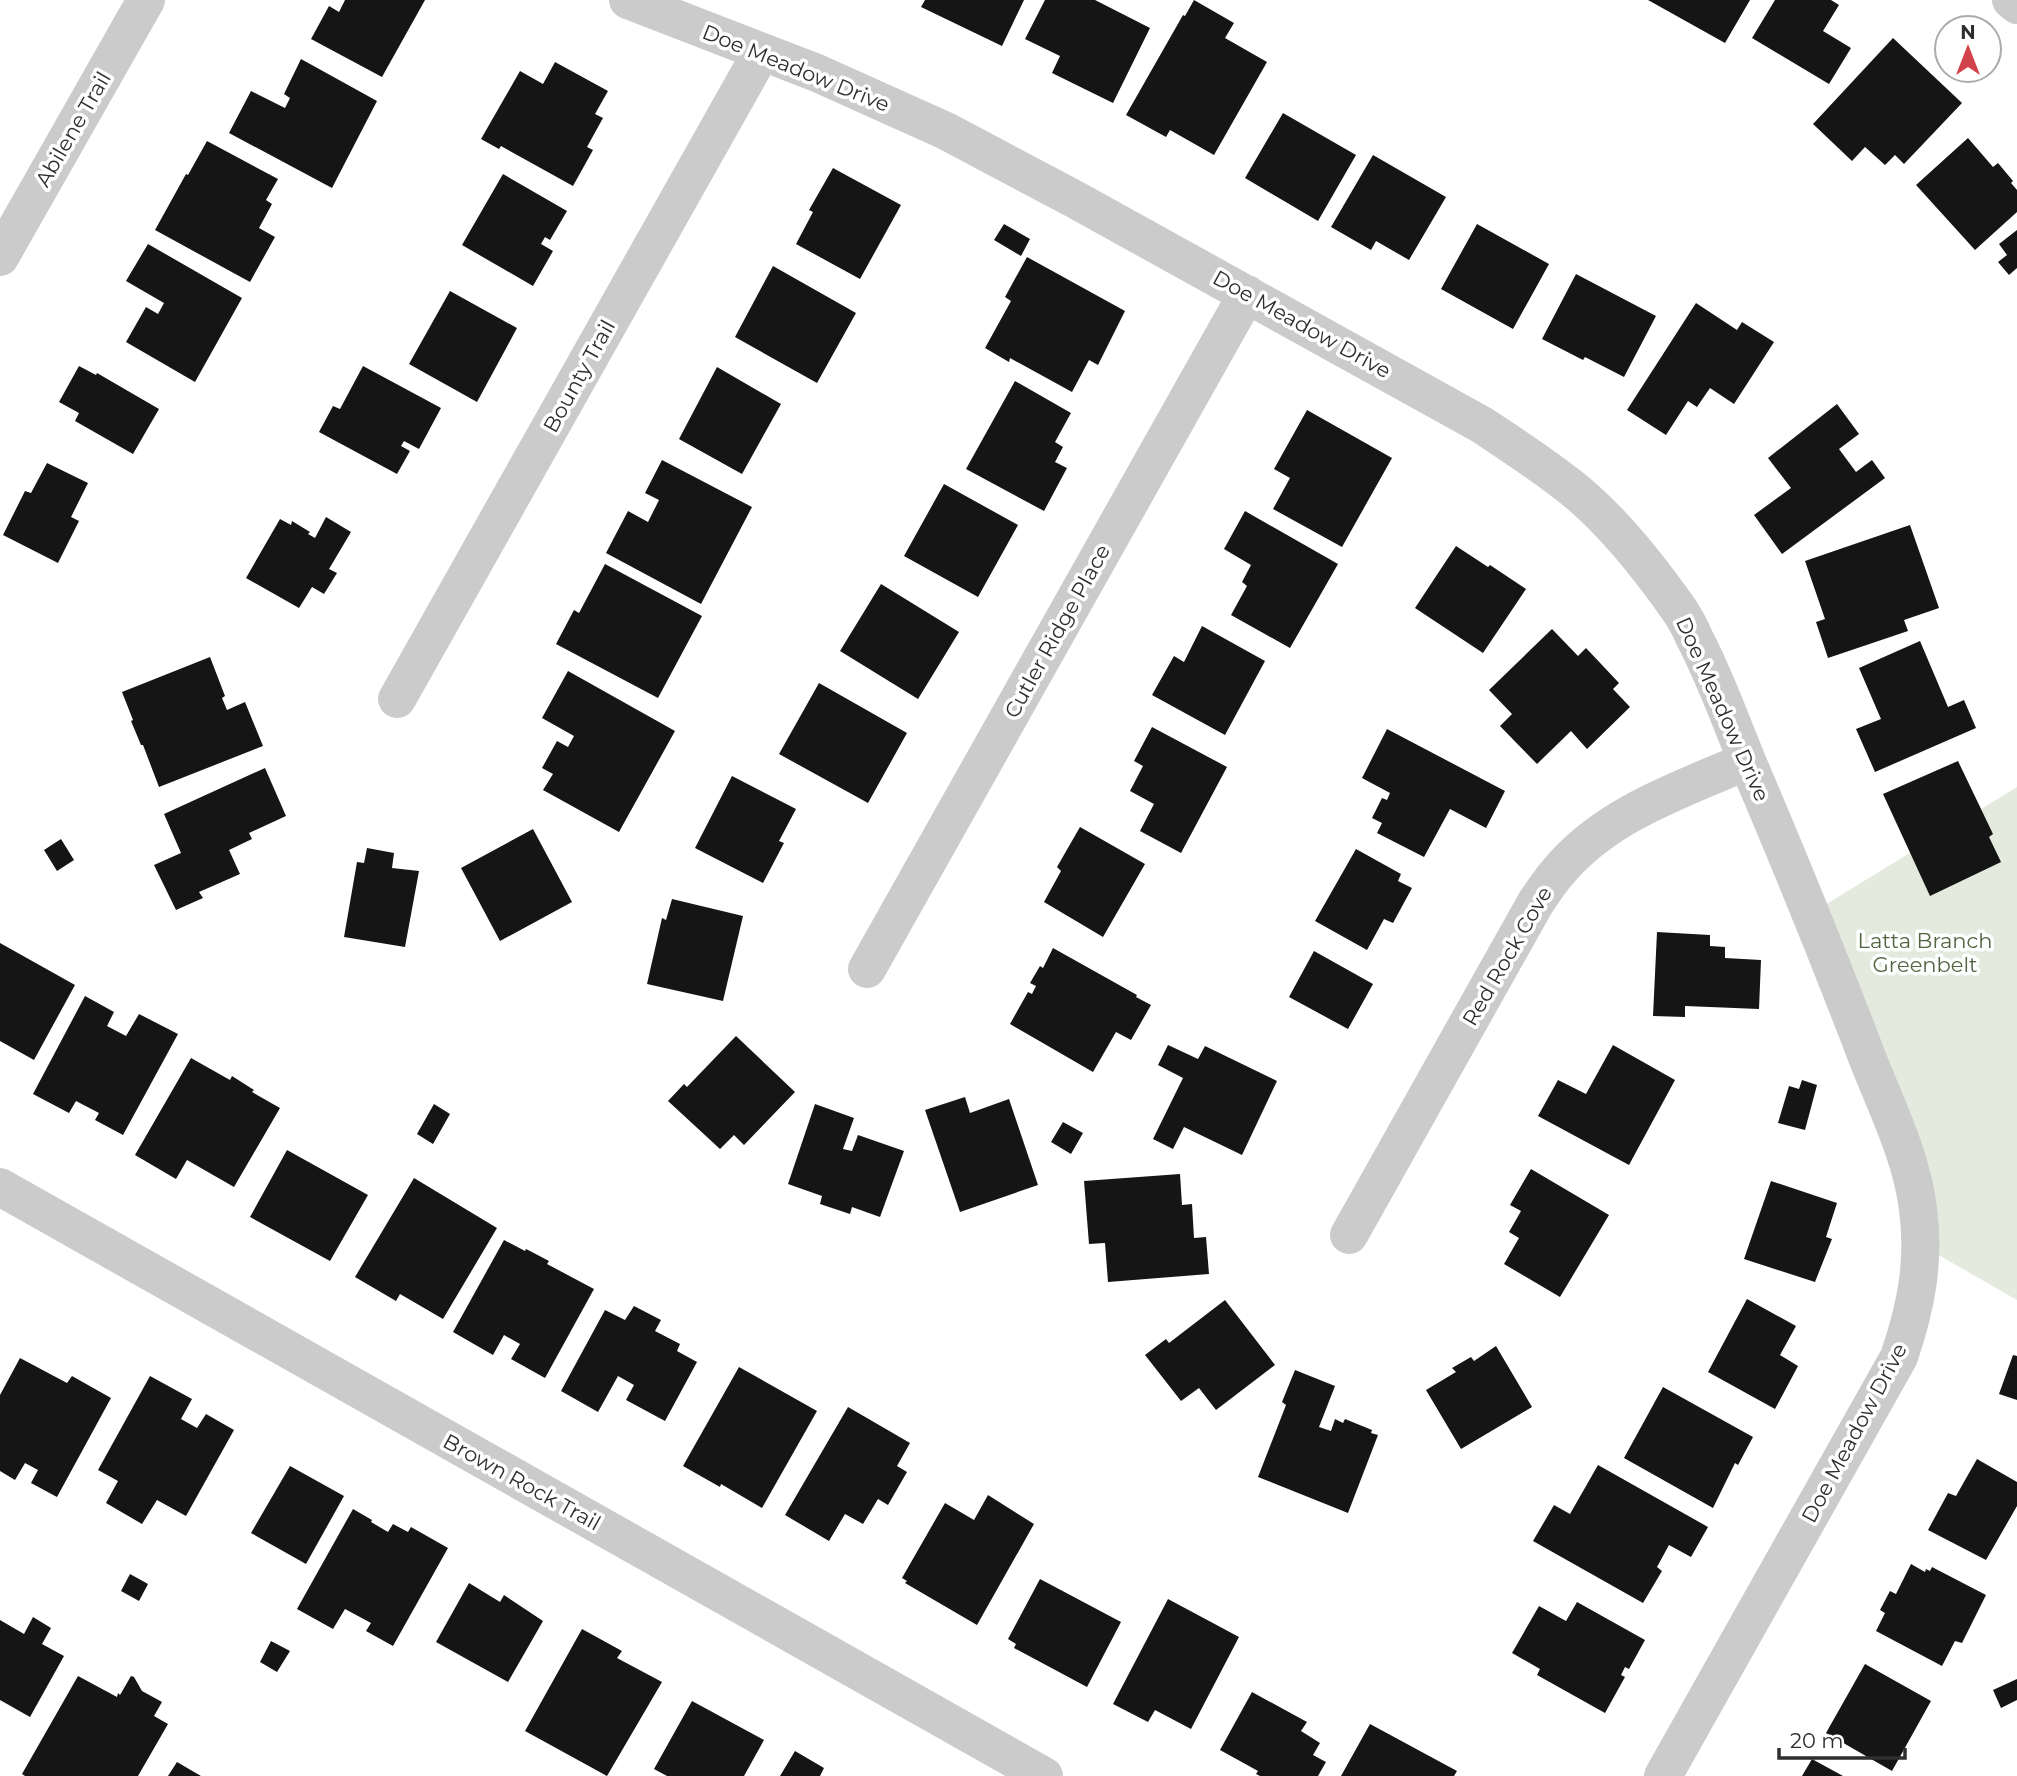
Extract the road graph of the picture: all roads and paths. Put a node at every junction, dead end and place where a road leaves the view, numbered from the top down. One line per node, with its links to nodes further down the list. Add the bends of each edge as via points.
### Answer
1 (146, 0): 6 (street, Abilene Trail)
2 (628, 0): 5 (street, Doe Meadow Drive)
3 (2011, 0): 4 (street)
4 (2017, 5)
5 (761, 53): 7 (street, Doe Meadow Drive, via 946,131); 8 (street, Bounty Trail)
6 (0, 257)
7 (1247, 293): 9 (street, Doe Meadow Drive, via 1482,425 1579,494 1618,531 1682,613); 10 (street, Cutler Ridge Place)
8 (397, 699)
9 (1747, 761): 12 (street, Red Rock Cove, via 1624,817 1583,846 1558,872 1536,902); 14 (street, Doe Meadow Drive, via 1812,913 1910,1172 1921,1245 1919,1284 1899,1357)
10 (867, 969)
11 (0, 1187): 13 (street, Brown Rock Trail)
12 (1349, 1235)
13 (1044, 1776)
14 (1663, 1776)

